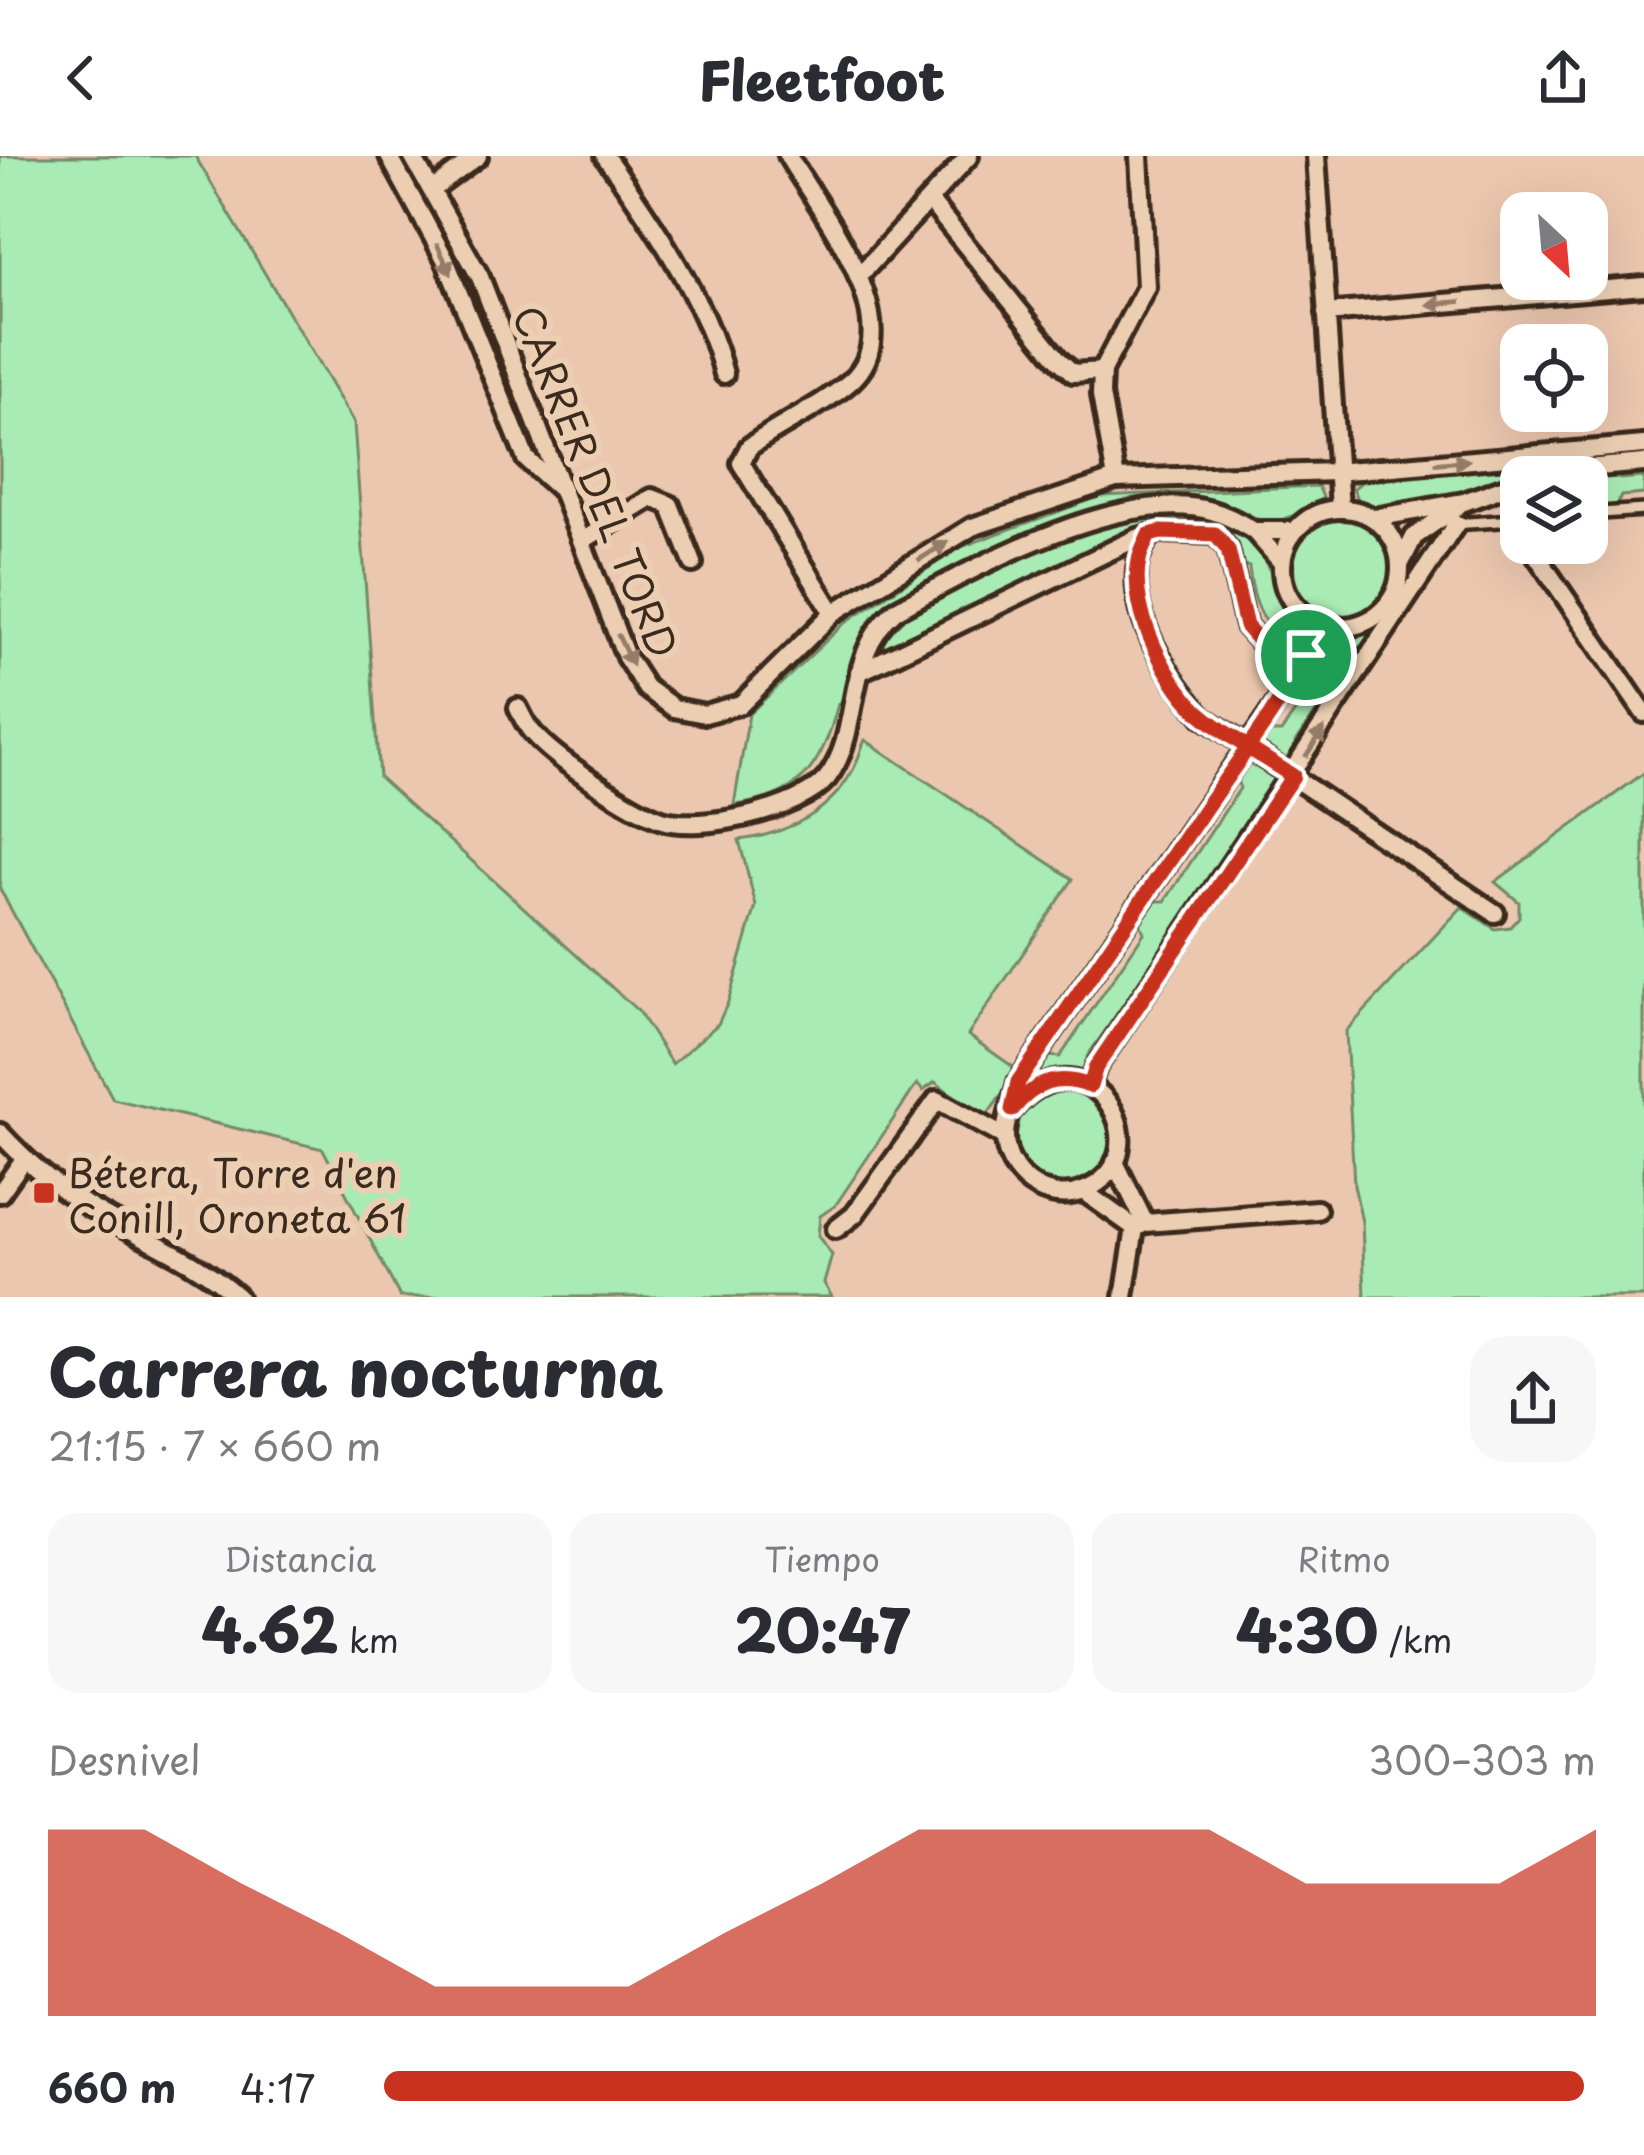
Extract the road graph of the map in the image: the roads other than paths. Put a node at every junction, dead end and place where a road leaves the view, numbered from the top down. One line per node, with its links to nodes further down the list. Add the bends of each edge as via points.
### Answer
1 (389, 156): 22 (street, one-way to 22, via 446,259 526,459)
2 (412, 156): 9 (street, CARRER DEL TORD)
3 (478, 156): 9 (street)
4 (604, 156): 15 (street, via 643,208 716,343)
5 (788, 156): 11 (street)
6 (969, 156): 10 (street)
7 (1139, 156): 14 (street, via 1146,287)
8 (1316, 156): 13 (street)
9 (433, 190): 22 (street, CARRER DEL TORD, via 480,277)
10 (929, 200): 11 (street); 14 (street, via 1073,373)
11 (859, 277): 39 (street, via 874,322 854,378 748,447 740,463)
12 (1644, 286): 13 (street, one-way to 13)
13 (1326, 313): 19 (street)
14 (1102, 371): 20 (street)
15 (724, 374)
16 (1644, 445): 19 (street, one-way to 16)
17 (1644, 463): 18 (street)
18 (1608, 466)
19 (1335, 472): 20 (street); 24 (street)
20 (1116, 479): 39 (street, one-way to 20, via 972,526)
21 (1500, 489): 23 (street)
22 (564, 493): 34 (street, CARRER DEL TORD)
23 (1464, 502): 27 (street); 30 (street)
24 (1340, 508): 27 (street); 32 (street)
25 (1644, 510): 26 (lane)
26 (1608, 513)
27 (1374, 518): 37 (street)
28 (1456, 524): 29 (lane); 30 (lane); 46 (street, one-way to 28)
29 (1500, 524)
30 (1430, 526): 37 (street)
31 (1254, 531): 32 (street); 36 (street); 42 (street, via 1183,507 1091,518 896,610 877,627)
32 (1294, 531): 36 (street)
33 (1149, 535): 41 (street, via 1215,534 1228,550 1246,626 1260,646 1288,663); 42 (street); 45 (street, via 1138,583 1158,655 1203,717)
34 (582, 541): 35 (street, via 652,498 670,505); 39 (street, CARRER DEL TORD, one-way to 39, via 626,657 646,688 674,708 705,714 741,704)
35 (693, 563)
36 (1282, 563): 40 (street, via 1287,593)
37 (1401, 563): 40 (street, via 1392,600 1362,624 1324,626)
38 (1542, 564): 44 (street)
39 (833, 613)
40 (1306, 617): 41 (street)
41 (1306, 655): 45 (street)
42 (860, 672): 43 (street, via 826,778 794,802 687,824 638,808 568,764)
43 (518, 708)
44 (1644, 713)
45 (1247, 747): 46 (street); 49 (street, via 1018,1082)
46 (1293, 776): 47 (street); 48 (street)
47 (1496, 913)
48 (1090, 1086): 49 (street, via 1039,1084); 53 (street, via 1118,1117)
49 (1012, 1110): 51 (street)
50 (0, 1133): 52 (street)
51 (1005, 1137): 54 (street, via 1013,1167 1031,1186); 58 (street, via 937,1100)
52 (24, 1159): 55 (street); 59 (street)
53 (1115, 1162): 54 (street); 57 (street)
54 (1083, 1191): 57 (street)
55 (0, 1192)
56 (1317, 1210): 57 (street)
57 (1140, 1225): 60 (street)
58 (836, 1229)
59 (238, 1297)
60 (1124, 1297)

